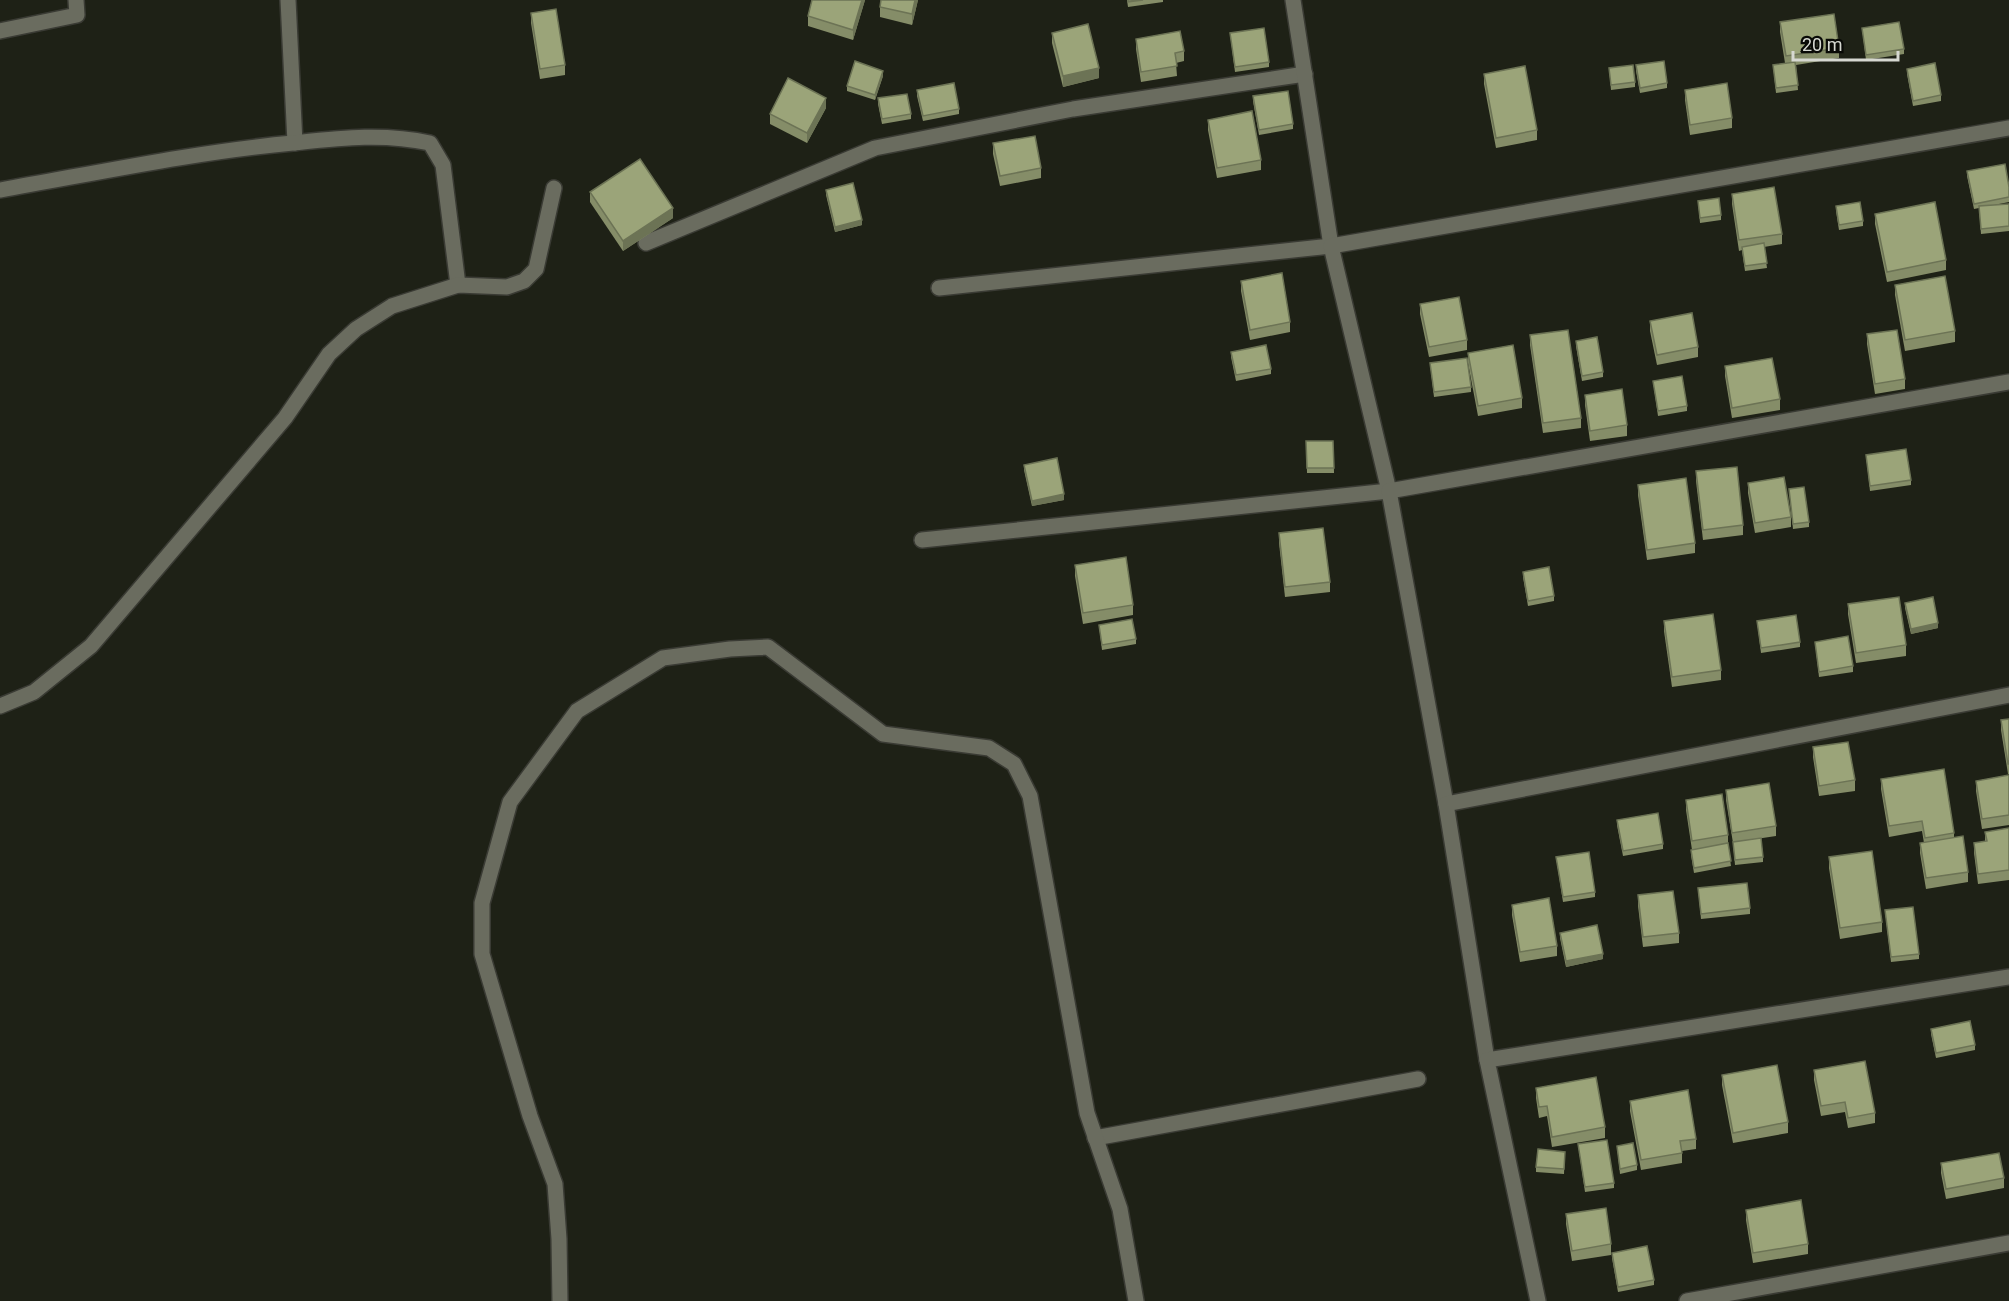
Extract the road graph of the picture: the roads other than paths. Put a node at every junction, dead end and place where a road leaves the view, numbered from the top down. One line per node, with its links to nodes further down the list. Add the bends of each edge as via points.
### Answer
1 (76, 0): 4 (street, via 77,15)
2 (288, 0): 7 (street)
3 (1293, 0): 5 (street)
4 (0, 31)
5 (1305, 74): 10 (street, via 1073,109 874,148); 11 (street)
6 (2009, 128): 11 (street)
7 (295, 143): 9 (street, via 249,147); 12 (street, via 363,136 430,143 443,165)
8 (554, 188): 12 (street, via 536,269 524,281 507,287)
9 (0, 190)
10 (646, 243)
11 (1331, 246): 13 (street); 15 (street)
12 (458, 285): 18 (street, via 392,306 356,329 330,354 285,418 92,646 34,693)
13 (939, 288)
14 (2009, 382): 15 (street)
15 (1389, 491): 16 (street); 19 (street)
16 (922, 540)
17 (2009, 695): 19 (street)
18 (0, 706)
19 (1446, 804): 21 (street)
20 (2009, 977): 21 (street)
21 (1487, 1060): 27 (street)
22 (1418, 1079): 23 (street)
23 (1095, 1138): 25 (street, via 1087,1113 1030,796 1014,764 988,748 883,734 768,647 663,658 577,711 510,802 482,903 482,954 530,1116 555,1184); 26 (street, via 1120,1209)
24 (2009, 1243): 28 (street)
25 (560, 1301)
26 (1136, 1301)
27 (1538, 1301)
28 (1687, 1301)

